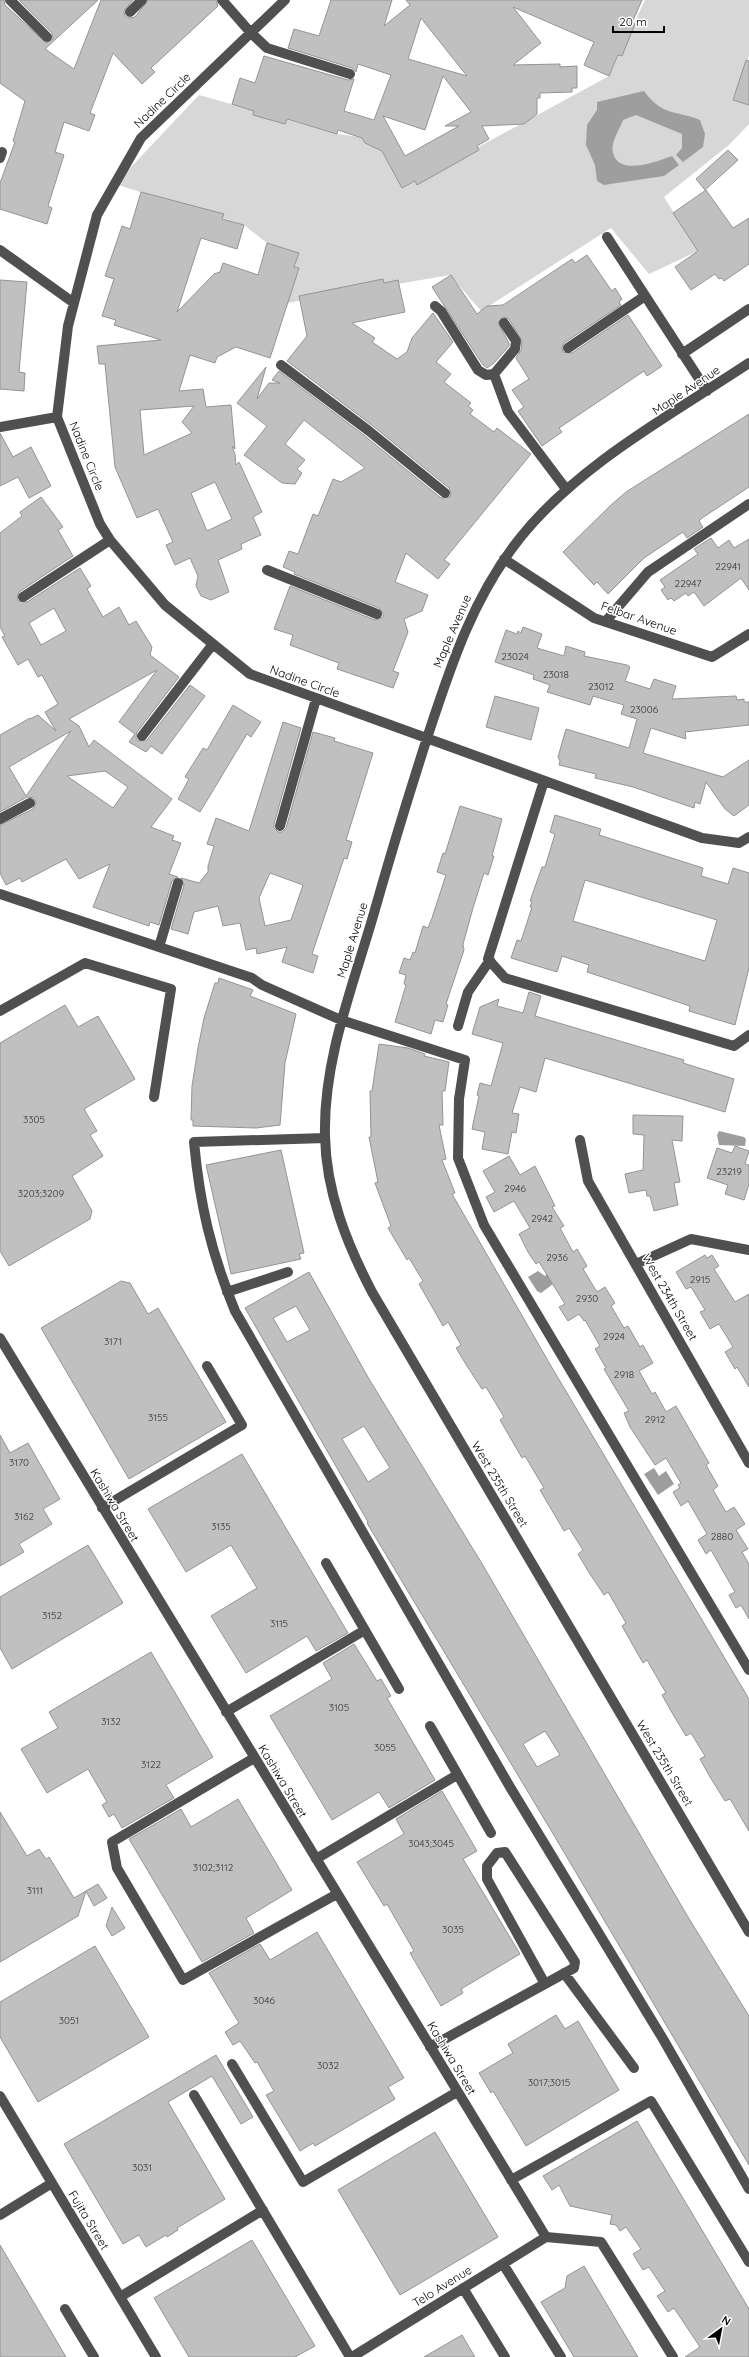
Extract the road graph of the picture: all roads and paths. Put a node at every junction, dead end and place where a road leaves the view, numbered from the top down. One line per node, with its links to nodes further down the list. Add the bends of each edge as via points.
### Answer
1 (10, 0): 7 (street)
2 (142, 0): 5 (street)
3 (222, 0): 6 (street)
4 (285, 0): 6 (street, Nadine Circle)
5 (130, 12)
6 (251, 33): 8 (street, via 267,48); 12 (street, Nadine Circle, via 141,138 97,215)
7 (47, 37)
8 (350, 74)
9 (607, 237): 11 (street)
10 (0, 250): 12 (street)
11 (645, 296): 16 (street); 17 (street)
12 (74, 303): 22 (street, Nadine Circle, via 68,326)
13 (435, 306): 20 (street, via 441,311 478,370 486,375)
14 (749, 309): 17 (street)
15 (504, 323): 20 (street, via 516,341 515,349)
16 (568, 348)
17 (682, 354): 21 (street)
18 (749, 363): 21 (street, Maple Avenue)
19 (281, 365): 25 (street, via 369,431)
20 (494, 374): 24 (street, via 508,412)
21 (707, 392): 24 (street, Maple Avenue, via 592,468)
22 (57, 417): 23 (street); 27 (street, Nadine Circle, via 100,524)
23 (0, 427)
24 (566, 489): 28 (street, Maple Avenue, via 522,535)
25 (445, 493)
26 (749, 504): 32 (street, via 648,572)
27 (110, 540): 30 (street); 34 (street, Nadine Circle, via 165,605)
28 (504, 559): 32 (street, Felbar Avenue, via 594,618); 37 (street, Maple Avenue, via 482,594 462,634)
29 (267, 570): 31 (street)
30 (23, 597)
31 (377, 614)
32 (606, 622): 33 (street, Felbar Avenue, via 712,657)
33 (749, 634)
34 (212, 644): 35 (street, Nadine Circle, via 250,674); 36 (street)
35 (316, 698): 37 (street, Nadine Circle); 41 (street)
36 (142, 736)
37 (427, 738): 38 (street, Nadine Circle); 48 (street, Maple Avenue)
38 (544, 781): 42 (street, Nadine Circle, via 702,838 739,843); 46 (street, via 488,959)
39 (30, 803): 40 (street)
40 (0, 819)
41 (280, 826)
42 (749, 837)
43 (178, 883): 45 (street)
44 (0, 894): 45 (street)
45 (159, 947): 48 (street, via 252,978 262,985)
46 (490, 960): 49 (street, via 468,992); 50 (street, via 505,978 734,1046)
47 (0, 1012): 51 (street, via 85,962 171,989)
48 (342, 1020): 52 (street, West 235th Street, via 327,1091); 64 (street, via 465,1060 458,1099 458,1158 484,1225)
49 (458, 1026)
50 (749, 1034)
51 (154, 1097)
52 (325, 1138): 57 (street, via 194,1142 198,1190 212,1250); 73 (street, West 235th Street, via 341,1225 372,1292)
53 (580, 1140): 55 (street, West 234th Street, via 588,1182)
54 (749, 1250): 55 (street, via 691,1239)
55 (636, 1264): 60 (street, West 234th Street)
56 (288, 1272): 57 (street)
57 (227, 1292): 84 (street, via 235,1311 510,1786 663,2039)
58 (0, 1338): 61 (street, Kashiwa Street)
59 (207, 1366): 61 (street, via 242,1425)
60 (749, 1463)
61 (102, 1508): 66 (street, Kashiwa Street)
62 (326, 1563): 63 (street)
63 (365, 1630): 65 (street); 66 (street)
64 (749, 1670)
65 (399, 1689)
66 (226, 1712): 68 (street, Kashiwa Street)
67 (430, 1726): 69 (street)
68 (254, 1758): 71 (street, Kashiwa Street); 72 (street, via 112,1842 118,1868 183,1980)
69 (457, 1775): 70 (street); 71 (street)
70 (492, 1833)
71 (316, 1859): 72 (street, Kashiwa Street)
72 (337, 1894): 76 (street, Kashiwa Street)
73 (749, 1932)
74 (564, 1973): 75 (street); 75 (street, via 574,1968 575,1962 505,1852 497,1853 487,1866 487,1879); 78 (street)
75 (545, 1984): 76 (street)
76 (430, 2047): 79 (street, Kashiwa Street)
77 (232, 2064): 79 (street, via 303,2182)
78 (634, 2068)
79 (457, 2092): 82 (street, Kashiwa Street)
80 (194, 2095): 85 (street)
81 (0, 2096): 83 (street, Fujita Street)
82 (511, 2180): 87 (street, Kashiwa Street); 88 (street, via 651,2101)
83 (52, 2183): 86 (street); 91 (street, Fujita Street)
84 (749, 2189)
85 (263, 2210): 91 (street); 95 (street)
86 (0, 2215)
87 (546, 2237): 89 (street, Telo Avenue); 98 (street, via 601,2242)
88 (749, 2262)
89 (503, 2264): 90 (street, Telo Avenue); 97 (street)
90 (464, 2288): 95 (street, Telo Avenue); 96 (street)
91 (120, 2297): 94 (street, Fujita Street)
92 (65, 2309): 93 (street)
93 (94, 2357)
94 (156, 2357)
95 (351, 2357)
96 (504, 2357)
97 (561, 2357)
98 (673, 2357)

